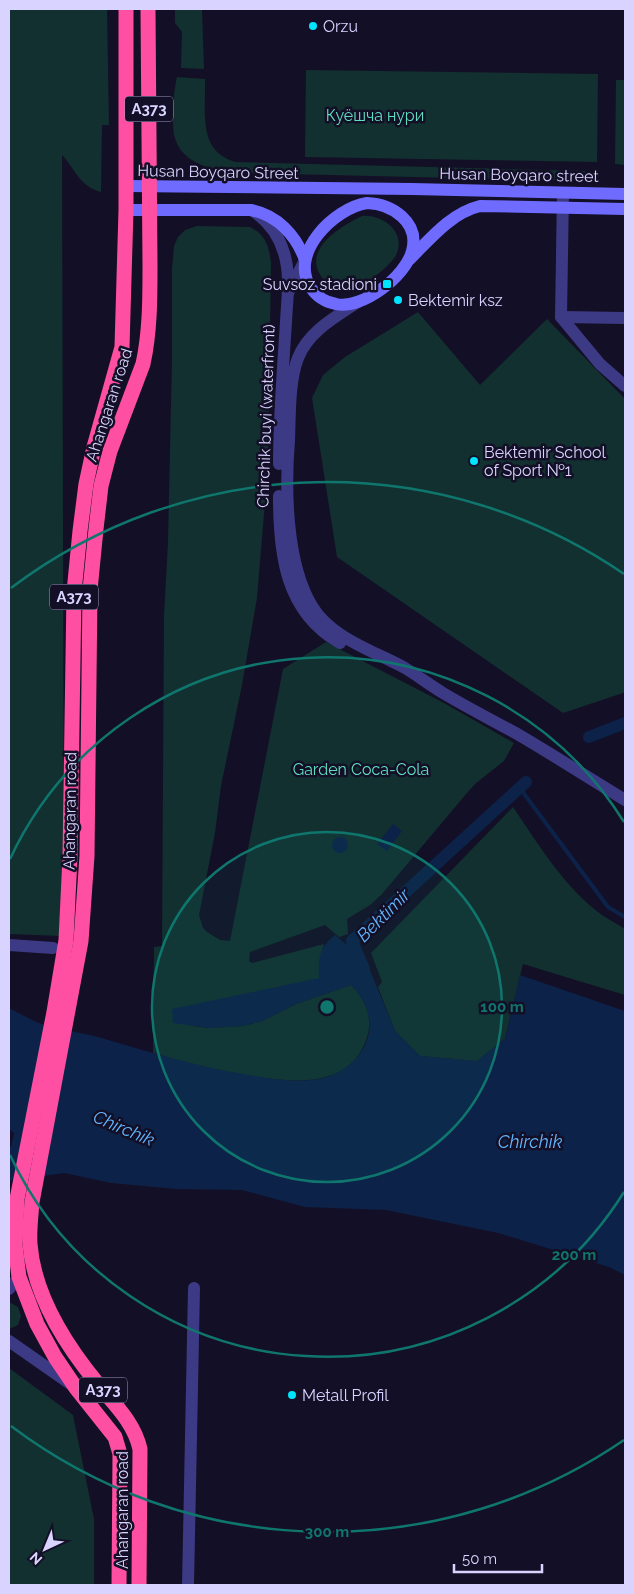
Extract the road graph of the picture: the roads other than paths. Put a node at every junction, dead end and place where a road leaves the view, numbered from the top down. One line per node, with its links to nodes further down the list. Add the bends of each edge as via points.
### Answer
1 (126, 9): 3 (highway, Ahangaran road / A373)
2 (148, 9): 4 (highway, Ahangaran road / A373)
3 (126, 186): 4 (main road, Husan Boyqaro Street); 12 (highway, Ahangaran road / A373)
4 (149, 186): 5 (main road, Husan Boyqaro Street); 13 (highway, Ahangaran road / A373)
5 (299, 189): 6 (main road, Husan Boyqaro street); 9 (main road, Husan Boyqaro Street)
6 (412, 189): 7 (main road, Husan Boyqaro street); 9 (main road, Husan Boyqaro street)
7 (563, 193): 8 (main road, Husan Boyqaro street); 10 (street)
8 (625, 194)
9 (367, 203): 15 (main road, via 351,207 334,219 320,234); 16 (main road, Husan Boyqaro Street, via 391,208 408,224 414,245)
10 (563, 207): 11 (main road, Husan Boyqaro street); 16 (main road, Husan Boyqaro Street, via 480,206 468,209 443,227); 19 (street)
11 (625, 208)
12 (126, 210): 13 (main road, Husan Boyqaro Street); 26 (highway, Ahangaran road / A373, via 122,347 94,446 77,557 70,898)
13 (150, 210): 14 (main road, Husan Boyqaro Street); 26 (highway, Ahangaran road / A373, via 146,349 110,451 101,486 96,529 90,590 87,856 81,940)
14 (250, 210): 15 (main road, Husan Boyqaro Street, via 268,215 284,227); 17 (street, Chirchik buyi (waterfront), via 268,224 281,244 287,266)
15 (305, 260): 17 (street, Chirchik buyi (waterfront)); 18 (main road, Husan Boyqaro Street, via 305,277 318,297 338,305)
16 (408, 261): 18 (main road, Husan Boyqaro Street, via 387,284)
17 (287, 295): 22 (street, Chirchik buyi (waterfront), via 279,518 288,577 296,598 324,633 402,676)
18 (358, 302): 22 (street, Chirchik buyi (waterfront), via 318,331 300,353 295,367 286,495 297,568 312,606 329,626)
19 (561, 317): 20 (street); 21 (street, via 600,364)
20 (625, 318)
21 (625, 386)
22 (443, 693): 23 (street, Chirchik buyi (waterfront))
23 (625, 800)
24 (9, 944): 25 (street)
25 (53, 948)
26 (61, 1013): 27 (highway, Ahangaran road / A373)
27 (25, 1201): 28 (highway, Ahangaran road / A373, via 15,1245); 34 (highway, Ahangaran road / A373, via 33,1262 51,1314 69,1346 132,1426 138,1439)
28 (19, 1277): 30 (street); 32 (highway, Ahangaran road / A373, via 37,1324)
29 (194, 1288): 35 (street)
30 (9, 1289)
31 (9, 1341): 32 (street)
32 (76, 1388): 33 (highway, Ahangaran road / A373, via 108,1426 118,1444)
33 (119, 1585)
34 (139, 1585)
35 (188, 1585)

